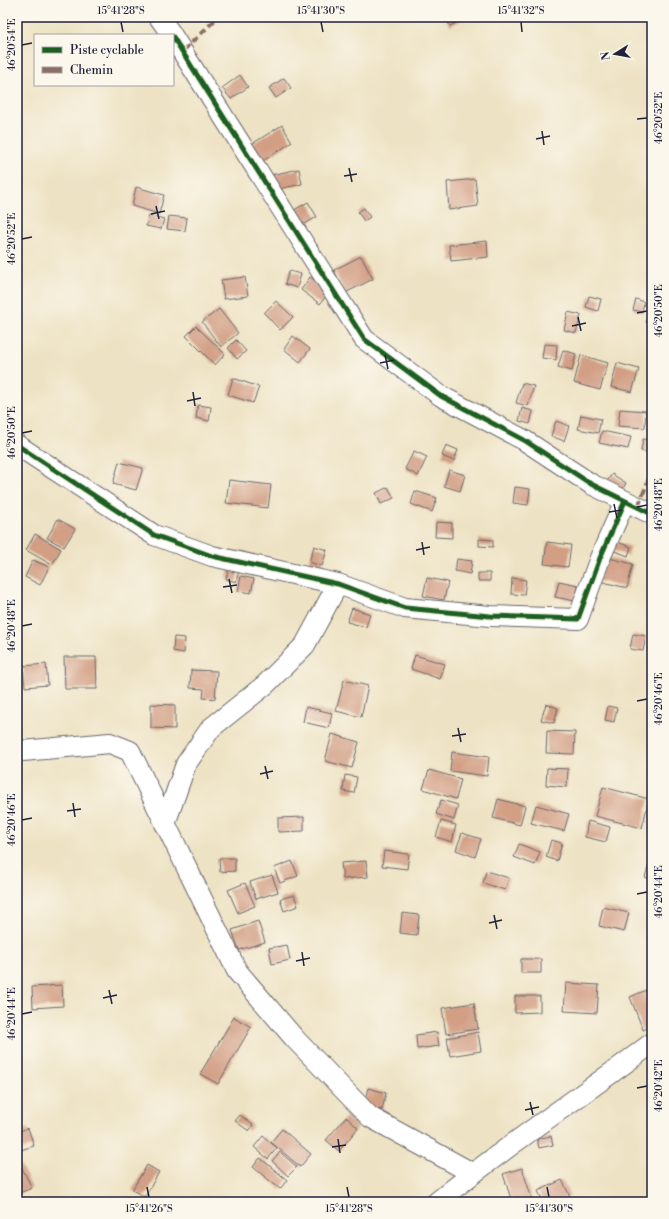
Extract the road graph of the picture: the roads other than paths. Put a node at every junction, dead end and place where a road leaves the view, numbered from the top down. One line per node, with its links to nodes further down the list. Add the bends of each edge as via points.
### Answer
1 (159, 17): 2 (street)
2 (171, 34)
3 (174, 39): 5 (street, via 364,339 441,396 524,440 592,484)
4 (17, 444): 7 (street, via 154,536 212,556)
5 (625, 501): 6 (street); 7 (street, via 600,558 578,619 490,616 405,608)
6 (652, 514)
7 (338, 584): 9 (street, via 305,645 265,685 211,728 186,764)
8 (17, 748): 9 (street, via 23,751 110,743 130,751)
9 (165, 824): 11 (street, via 237,971 295,1039 370,1117)
10 (652, 1043): 11 (street)
11 (472, 1173): 12 (street)
12 (437, 1202)

